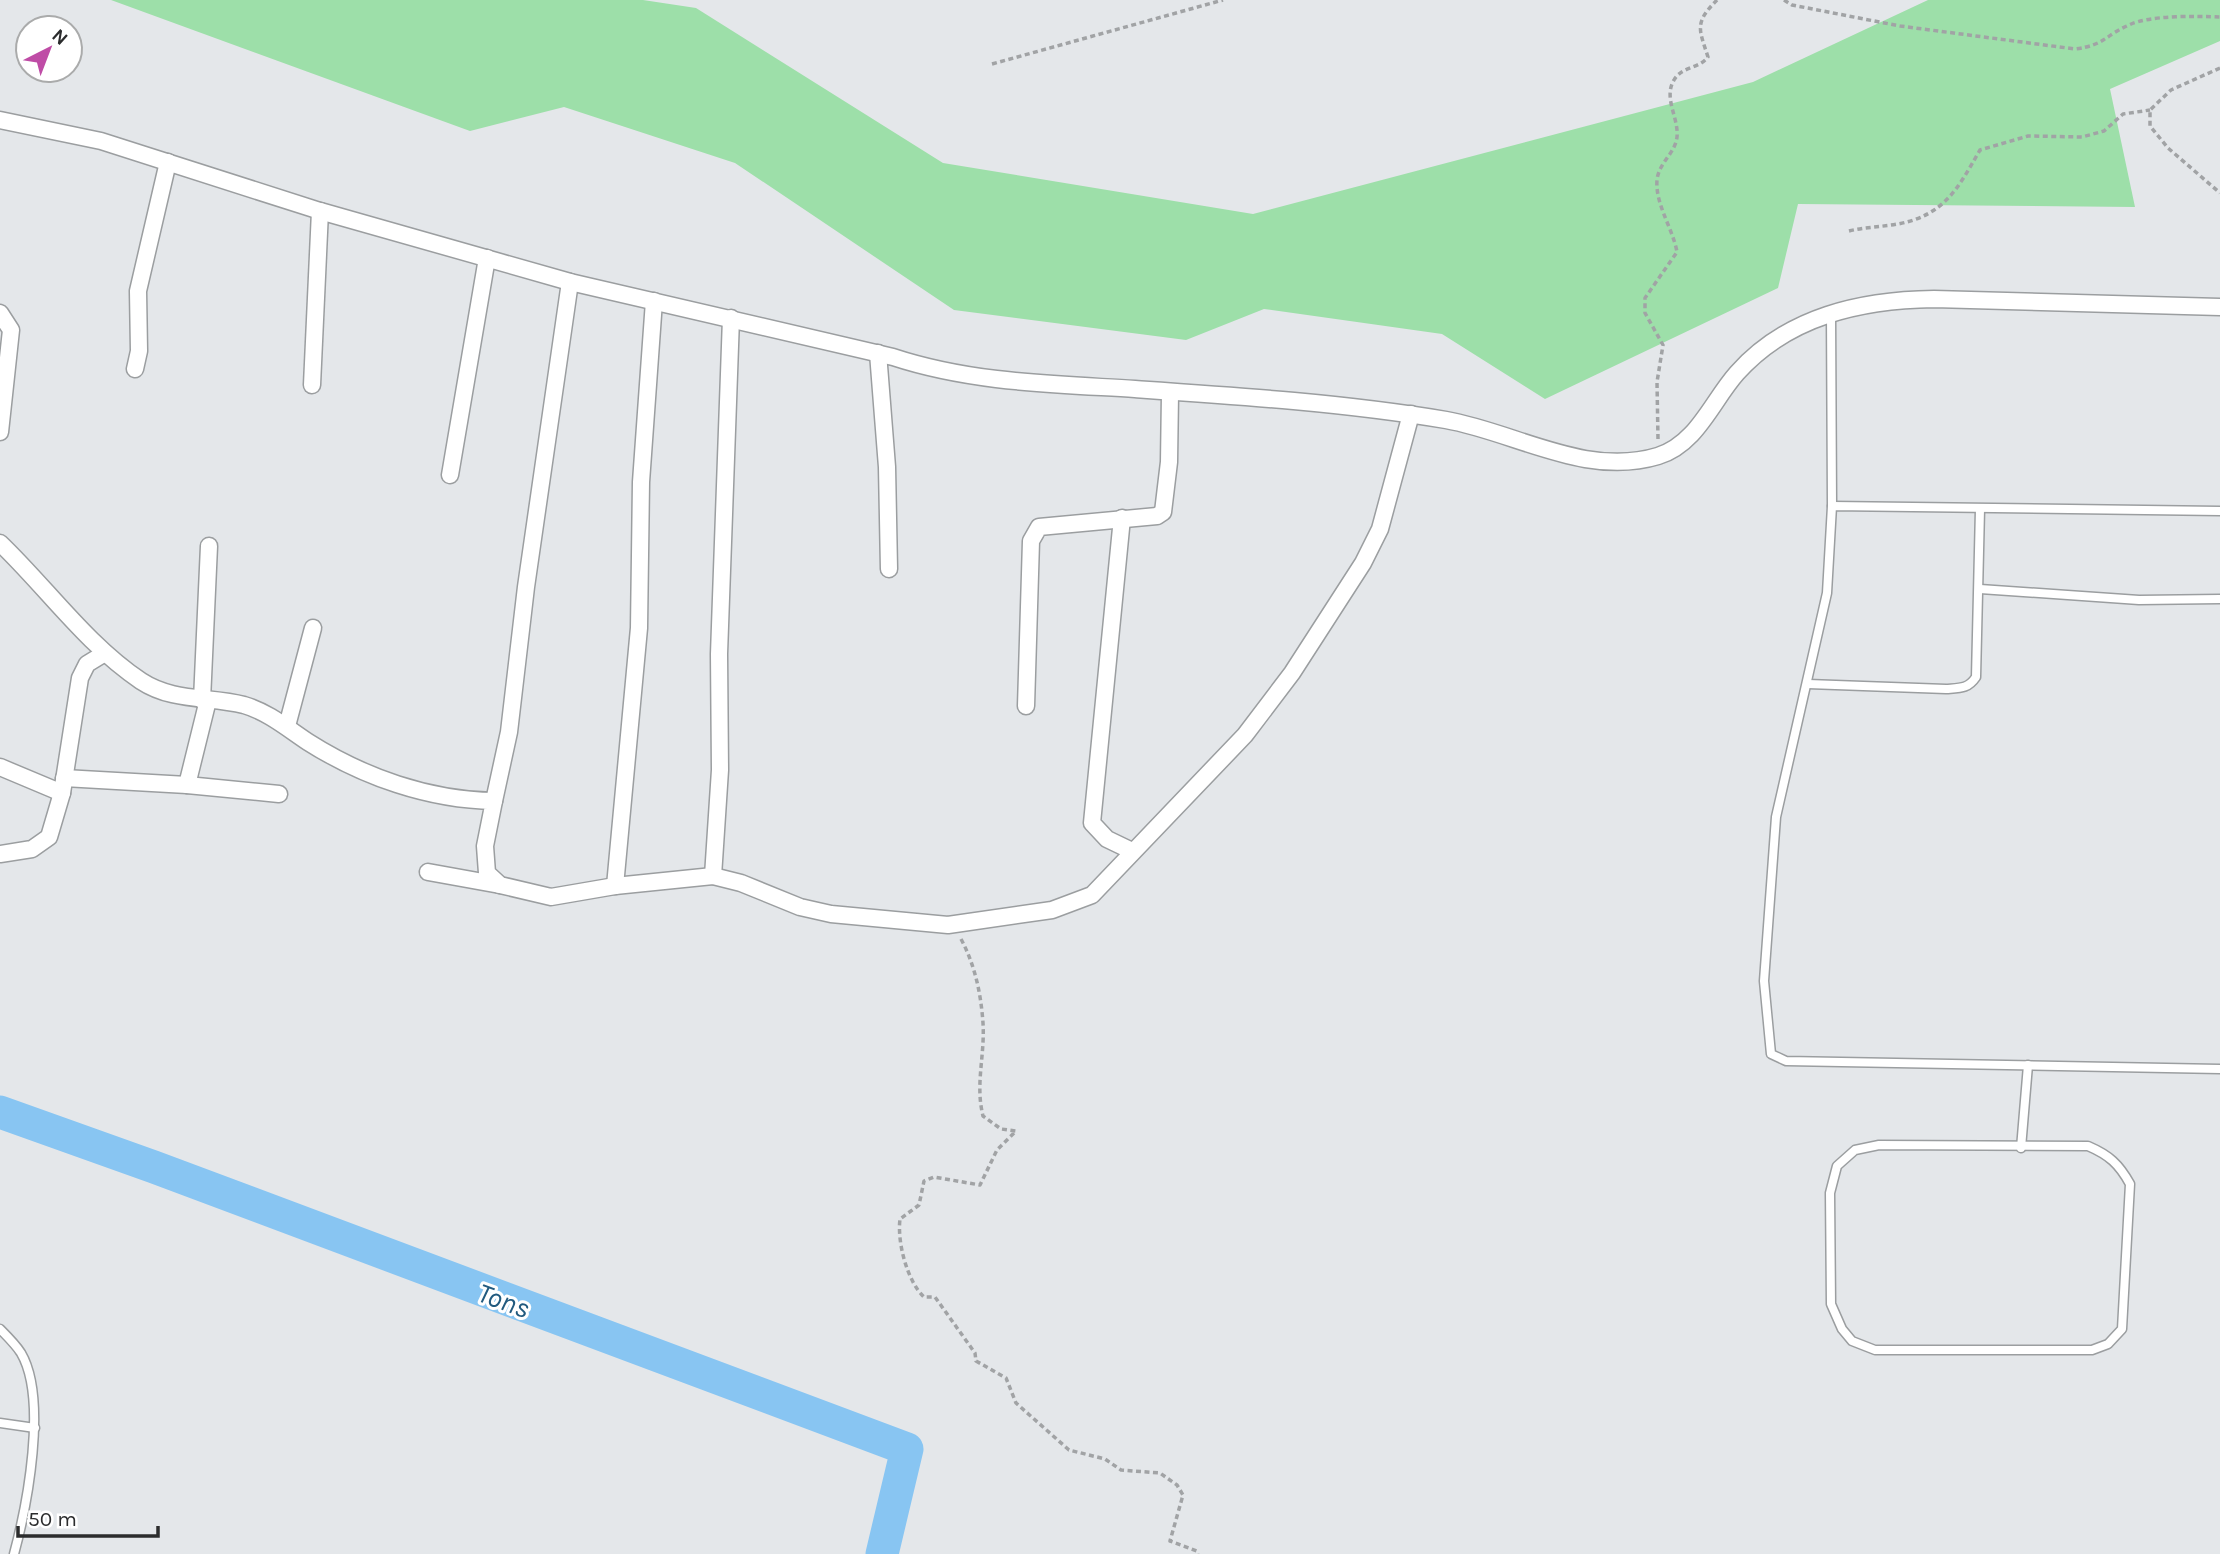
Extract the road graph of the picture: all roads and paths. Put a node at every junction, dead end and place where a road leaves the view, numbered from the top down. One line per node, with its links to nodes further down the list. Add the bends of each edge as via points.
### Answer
1 (1223, 0): 5 (path)
2 (1717, 0): 26 (path, via 1700,26 1709,57 1702,65 1679,73 1673,82 1670,93 1677,135 1661,163 1657,183 1677,252 1645,298 1645,313 1663,345 1657,401)
3 (1784, 0): 4 (path, via 1866,21 2075,49 2098,46 2131,24 2180,15)
4 (2220, 18)
5 (992, 64)
6 (2220, 68): 7 (path, via 2171,90)
7 (2150, 110): 10 (path, via 2150,126 2168,148); 12 (path, via 2123,114 2104,131 2093,134 2028,136 1980,150 1963,182 1930,214)
8 (0, 120): 9 (street, via 101,141)
9 (168, 162): 11 (street); 21 (street, via 138,291)
10 (2220, 193)
11 (320, 211): 13 (street); 22 (street)
12 (1849, 231)
13 (487, 258): 14 (street); 27 (street)
14 (570, 282): 15 (street); 47 (street, via 509,732)
15 (654, 301): 19 (street); 53 (street, via 641,482 639,628)
16 (2220, 307): 18 (street, via 1934,299 1896,300)
17 (0, 313): 25 (street, via 11,330)
18 (1831, 314): 26 (street, via 1792,327 1764,347 1737,373 1685,442); 28 (lane)
19 (731, 318): 20 (street); 51 (street, via 719,654 720,770)
20 (878, 353): 23 (street, via 930,369 1016,382); 34 (street)
21 (135, 369)
22 (312, 385)
23 (1170, 394): 24 (street); 31 (street, via 1165,507 1157,516)
24 (1411, 414): 26 (street, via 1457,422 1574,458 1631,461); 48 (street, via 1391,498 1363,563 1266,710)
25 (0, 432)
26 (1659, 456)
27 (450, 475)
28 (1832, 506): 29 (lane); 39 (lane, via 1827,593)
29 (1980, 509): 30 (lane); 35 (lane)
30 (2220, 511)
31 (1122, 518): 41 (street, via 1039,527 1034,532); 48 (street, via 1092,823 1107,839)
32 (0, 543): 38 (street)
33 (209, 546): 40 (street)
34 (889, 569)
35 (1980, 589): 36 (lane, via 2139,600); 39 (lane, via 1976,677 1965,688)
36 (2220, 599)
37 (313, 628): 42 (street)
38 (105, 653): 40 (street, via 143,682 182,698); 44 (street, via 87,664 80,678)
39 (1808, 684): 55 (lane, via 1776,817 1764,981 1771,1054 1786,1061)
40 (205, 700): 42 (street, via 244,705); 45 (street)
41 (1026, 706)
42 (287, 726): 47 (street, via 359,769 423,794)
43 (0, 767): 44 (street)
44 (63, 785): 45 (street); 49 (street, via 49,837 32,849)
45 (187, 785): 46 (street)
46 (279, 794)
47 (494, 802): 52 (street, via 485,846 487,873)
48 (1132, 851): 54 (street, via 1105,884 1084,898 1052,910)
49 (0, 854)
50 (428, 872): 52 (street)
51 (713, 876): 53 (street); 54 (street, via 821,912)
52 (500, 885): 53 (street, via 551,897)
53 (615, 886)
54 (948, 925): 62 (path, via 967,951 978,984 983,1023 978,1094 983,1116 1001,1129 1016,1131 997,1150 980,1185 934,1177 924,1181 919,1205 900,1219 900,1248 912,1280 924,1297 935,1297 976,1361 1006,1378 1016,1403 1056,1441 1069,1450 1105,1459 1121,1470 1160,1473 1177,1485 1183,1495 1170,1541)
55 (2028, 1065): 56 (lane); 57 (lane)
56 (2220, 1069)
57 (2021, 1148): 57 (lane, via 2088,1146 2107,1154 2130,1184 2122,1329 2108,1344 2092,1350 1875,1350 1852,1341 1831,1304 1830,1193 1837,1166 1855,1150 1879,1145)
58 (0, 1329): 60 (lane, via 22,1354)
59 (0, 1423): 60 (lane)
60 (35, 1428): 61 (lane, via 26,1512)
61 (14, 1554)
62 (1198, 1554)

